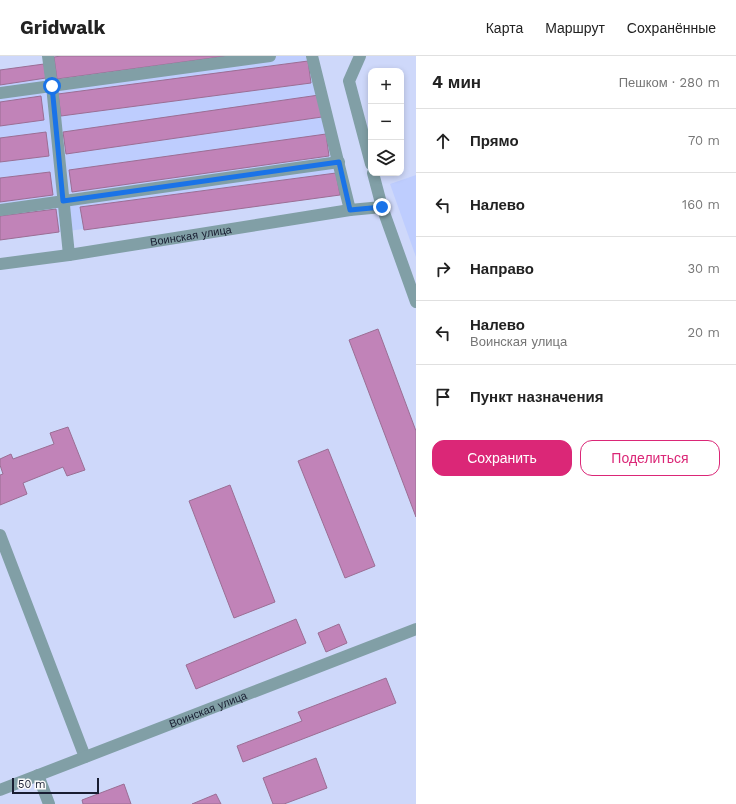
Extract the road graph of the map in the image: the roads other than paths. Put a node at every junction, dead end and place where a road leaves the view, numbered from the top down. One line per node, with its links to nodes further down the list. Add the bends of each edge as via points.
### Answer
1 (48, 56): 5 (lane)
2 (270, 56): 5 (lane)
3 (312, 56): 8 (lane)
4 (360, 56): 7 (lane, via 349,80)
5 (52, 86): 6 (lane); 10 (lane)
6 (0, 93)
7 (368, 153)
8 (339, 162): 10 (lane); 13 (lane)
9 (374, 176): 11 (lane)
10 (63, 201): 12 (lane); 14 (lane)
11 (382, 207): 13 (lane, Воинская улица); 16 (lane)
12 (0, 210)
13 (350, 210): 14 (lane, Воинская улица)
14 (69, 255): 15 (lane, Воинская улица)
15 (0, 264)
16 (416, 302)
17 (0, 535): 19 (lane)
18 (416, 629): 19 (lane, Воинская улица)
19 (85, 757): 20 (lane, Воинская улица)
20 (38, 775): 21 (lane, Воинская улица); 22 (lane)
21 (0, 790)
22 (49, 804)

